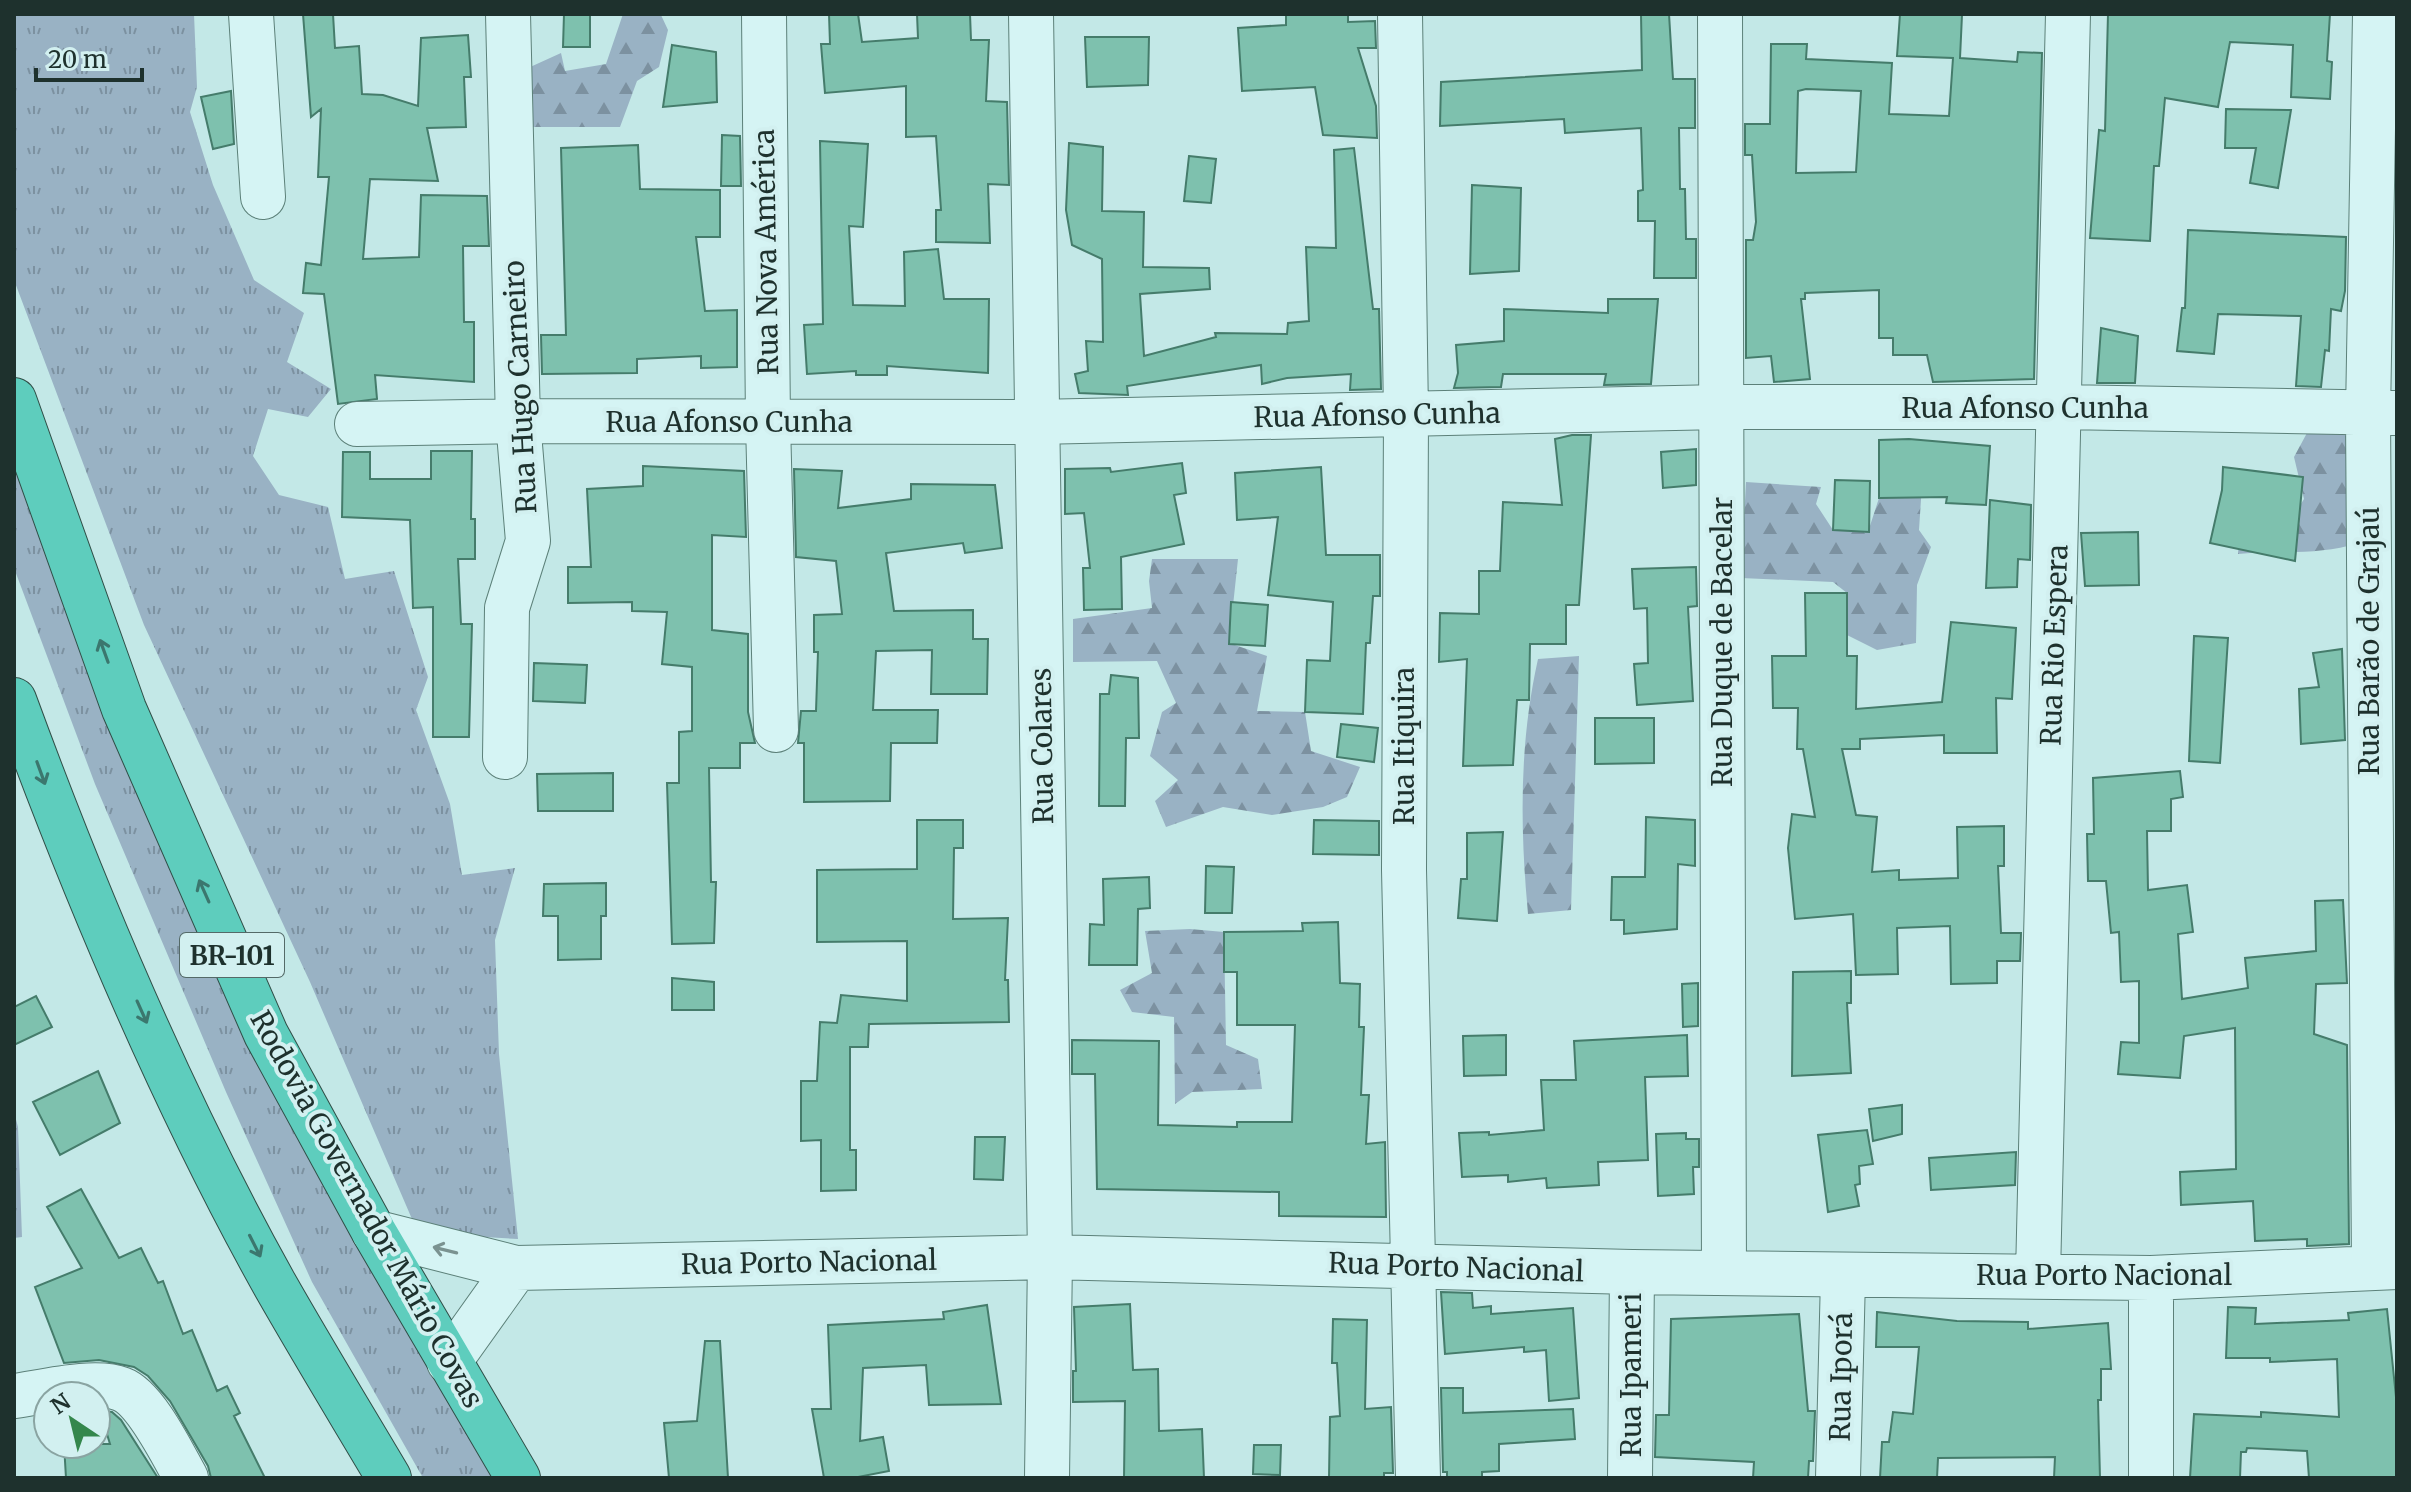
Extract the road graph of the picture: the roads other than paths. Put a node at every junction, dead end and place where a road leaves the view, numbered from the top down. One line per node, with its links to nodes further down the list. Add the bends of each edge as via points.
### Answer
1 (251, 14): 9 (street)
2 (508, 14): 15 (street, Rua Hugo Carneiro)
3 (764, 14): 17 (street, Rua Nova América)
4 (1031, 14): 16 (street, Rua Colares)
5 (1400, 14): 14 (street, Rua Itiquira)
6 (1720, 14): 11 (street, Rua Duque de Bacelar)
7 (2068, 14): 12 (street, Rua Rio Espera)
8 (2375, 14): 13 (street, Rua Barão de Grajaú)
9 (263, 197)
10 (14, 400): 22 (highway, Rodovia Governador Mário Covas / BR-101, one-way to 10, via 266,1034 130,723)
11 (1721, 407): 12 (street, Rua Afonso Cunha); 14 (street, Rua Afonso Cunha); 27 (street, Rua Duque de Bacelar)
12 (2061, 407): 13 (street, Rua Afonso Cunha); 29 (street, Rua Rio Espera)
13 (2382, 413): 26 (street, Rua Barão de Grajaú)
14 (1406, 415): 16 (street, Rua Afonso Cunha); 24 (street, Rua Itiquira, via 1404,870)
15 (518, 421): 17 (street, Rua Afonso Cunha); 18 (street, Rua Afonso Cunha); 21 (street, Rua Hugo Carneiro, via 528,541 507,608)
16 (1036, 422): 17 (street, Rua Afonso Cunha); 23 (street, Rua Colares)
17 (768, 423): 20 (street, Rua Nova América)
18 (357, 424)
19 (14, 700): 35 (highway, one-way to 35, via 69,851 193,1126 275,1283)
20 (776, 730)
21 (505, 757)
22 (374, 1232): 25 (street, Rua Porto Nacional, one-way to 22); 32 (highway, Rodovia Governador Mário Covas / BR-101)
23 (1050, 1257): 24 (street, Rua Porto Nacional); 25 (street, Rua Porto Nacional); 37 (street, Rua Colares)
24 (1413, 1266): 28 (street, Rua Porto Nacional); 38 (street, Rua Itiquira)
25 (516, 1268): 32 (street)
26 (2385, 1268): 31 (street, Rua Porto Nacional)
27 (1724, 1271): 28 (street, Rua Porto Nacional); 30 (street, Rua Porto Nacional)
28 (1632, 1272): 39 (street, Rua Ipameri)
29 (2038, 1275): 30 (street, Rua Porto Nacional); 31 (street, Rua Porto Nacional)
30 (1843, 1277): 40 (street, Rua Iporá)
31 (2151, 1278): 41 (street)
32 (449, 1362): 36 (highway, Rodovia Governador Mário Covas / BR-101)
33 (14, 1398): 34 (street, via 101,1386 122,1389 148,1415)
34 (186, 1478)
35 (389, 1478)
36 (518, 1478)
37 (1047, 1478)
38 (1418, 1478)
39 (1630, 1478)
40 (1838, 1478)
41 (2151, 1478)

